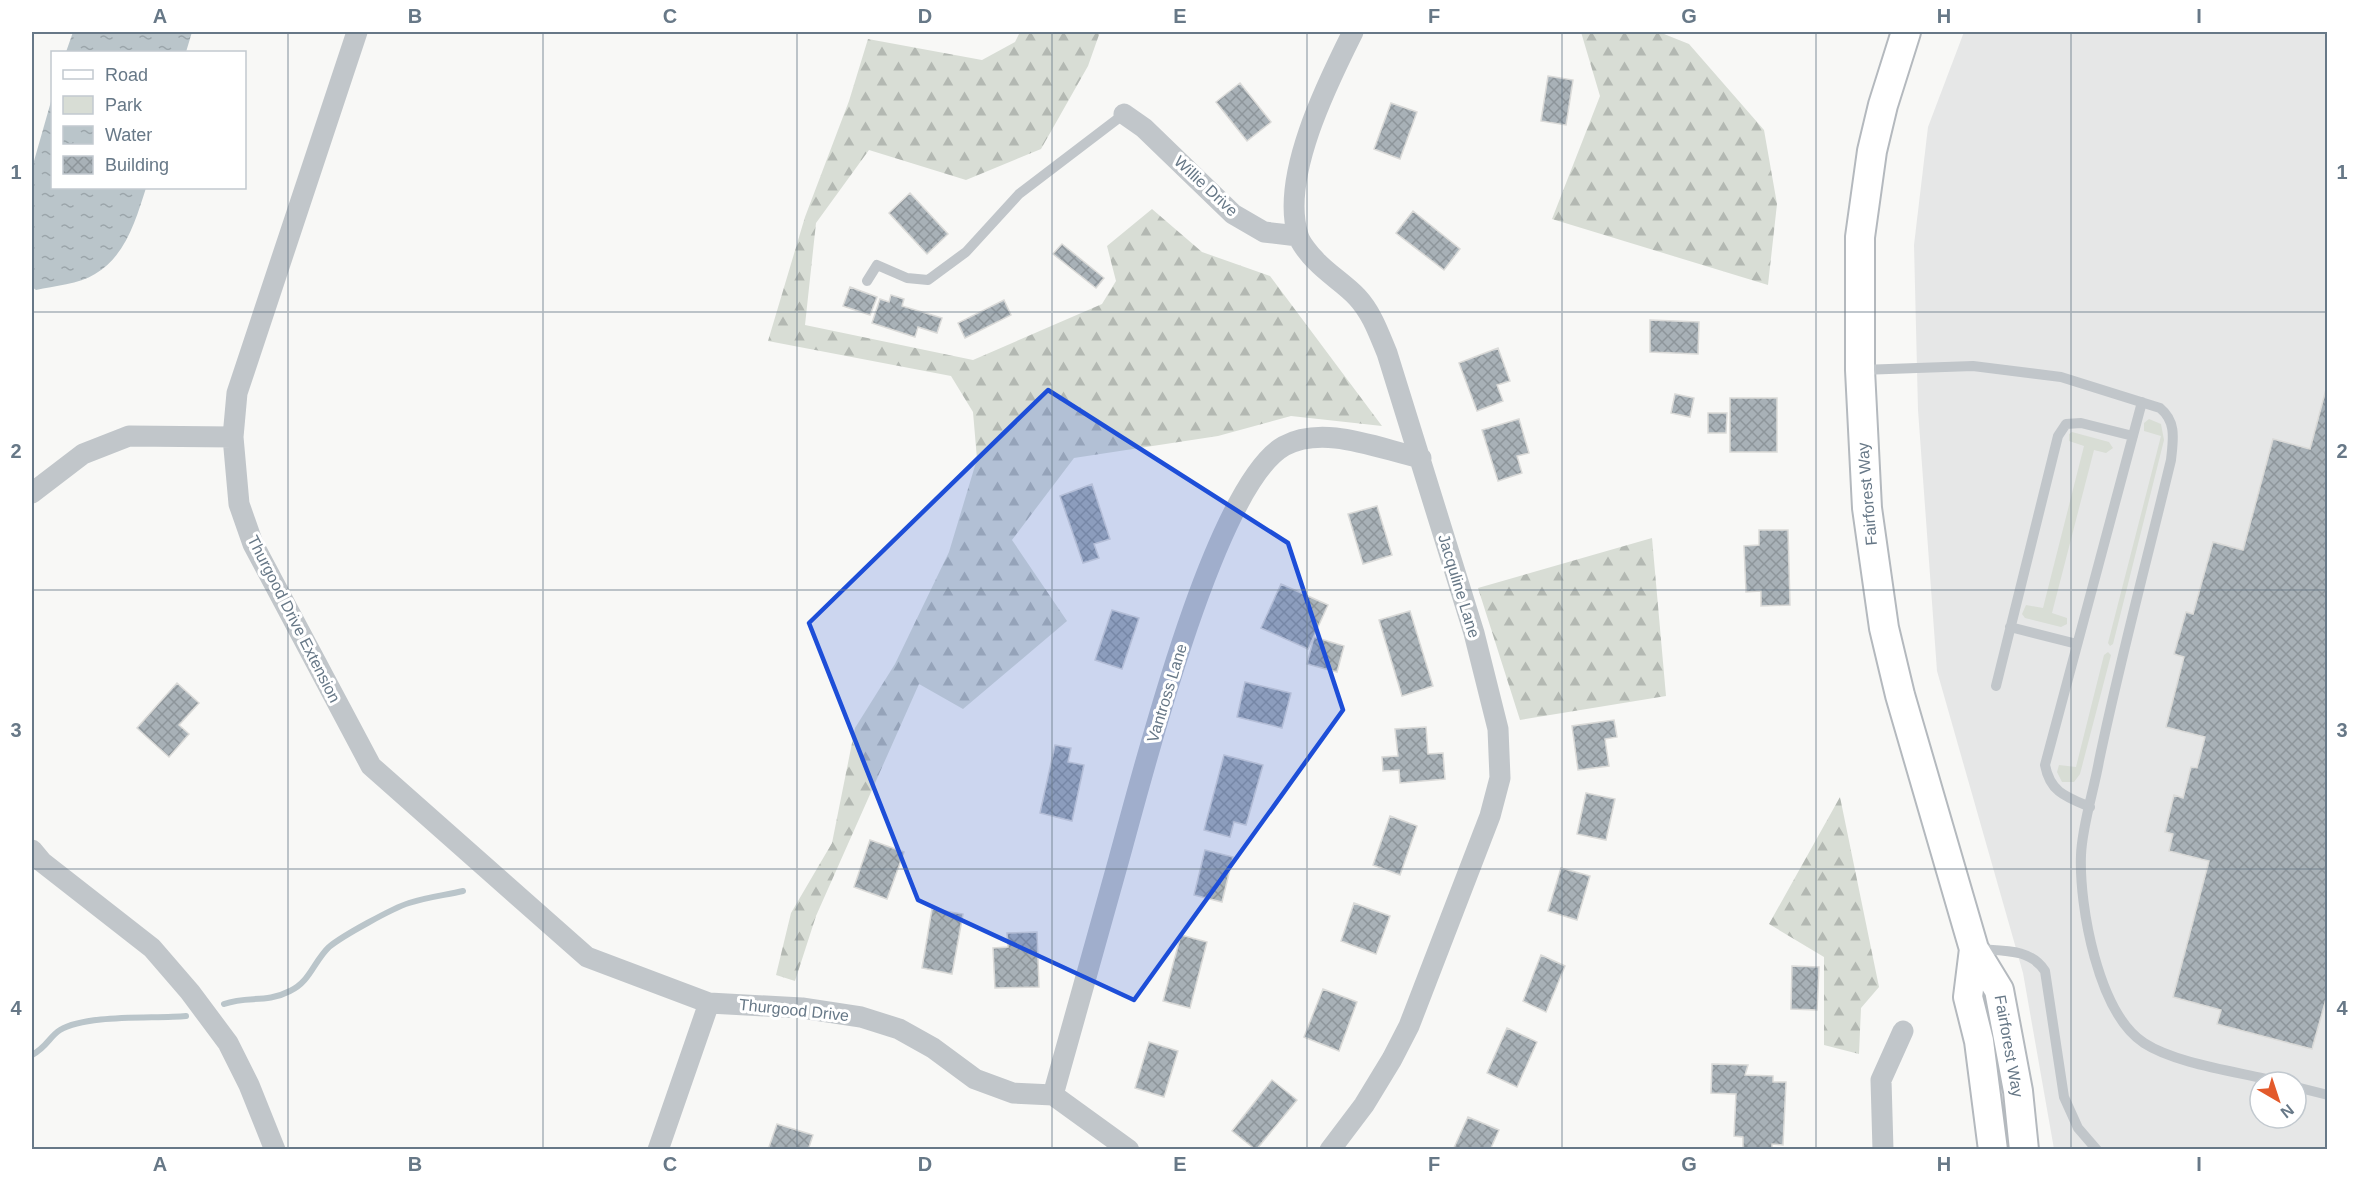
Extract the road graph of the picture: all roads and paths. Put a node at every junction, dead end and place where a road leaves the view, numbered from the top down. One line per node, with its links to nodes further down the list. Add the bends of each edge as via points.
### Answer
1 (357, 32): 10 (street, Thurgood Drive Extension, via 237,393)
2 (1353, 32): 5 (street, via 1332,73 1305,148 1295,201)
3 (1906, 32): 7 (main road, Fairforest Way, via 1880,117 1862,218)
4 (1124, 114): 5 (street, Willie Drive, via 1144,128 1233,214 1264,232); 6 (lane, via 1019,194 966,252 928,280 907,278 877,265)
5 (1298, 236): 11 (street, Jacquline Lane, via 1316,261 1370,313 1388,353)
6 (867, 281)
7 (1860, 370): 8 (lane, via 1973,366 2061,377); 18 (main road, Fairforest Way, via 1865,480 1884,628)
8 (2142, 402): 9 (lane); 16 (lane, via 2170,416 2174,435 2171,460)
9 (2133, 436): 13 (lane, via 2081,423 2066,424 2058,436); 14 (lane)
10 (233, 437): 12 (street, via 129,436 83,454); 19 (street, Thurgood Drive Extension, via 239,504 254,544 371,766 587,957)
11 (1420, 458): 23 (street, Vantross Lane, via 1335,438 1297,440 1281,448 1264,465 1243,498 1183,638); 28 (street, Jacquline Lane, via 1494,708 1500,778 1486,826 1409,1026 1387,1068)
12 (32, 493)
13 (2010, 627): 14 (lane); 15 (lane)
14 (2077, 644): 16 (lane, via 2044,765 2048,782 2067,797)
15 (1996, 686)
16 (2090, 807): 21 (lane, via 2081,854 2087,931 2102,981 2122,1023 2144,1043 2172,1056)
17 (32, 850): 25 (street, via 152,948 190,992 228,1043)
18 (1974, 949): 30 (main road, Fairforest Way, via 1968,997 1979,1041); 31 (main road, Fairforest Way, via 1999,990); 32 (lane, via 2026,953 2038,960 2045,971 2064,1097 2078,1128)
19 (709, 1003): 23 (street, Thurgood Drive, via 802,1008 861,1017 918,1038 975,1079 1013,1092); 26 (street)
20 (1904, 1031): 29 (street, via 1881,1080)
21 (2248, 1074)
22 (2308, 1090): 24 (lane)
23 (1053, 1095): 27 (street)
24 (2328, 1095)
25 (275, 1149)
26 (658, 1149)
27 (1130, 1149)
28 (1330, 1149)
29 (1883, 1149)
30 (1993, 1149)
31 (2024, 1149)
32 (2097, 1149)

